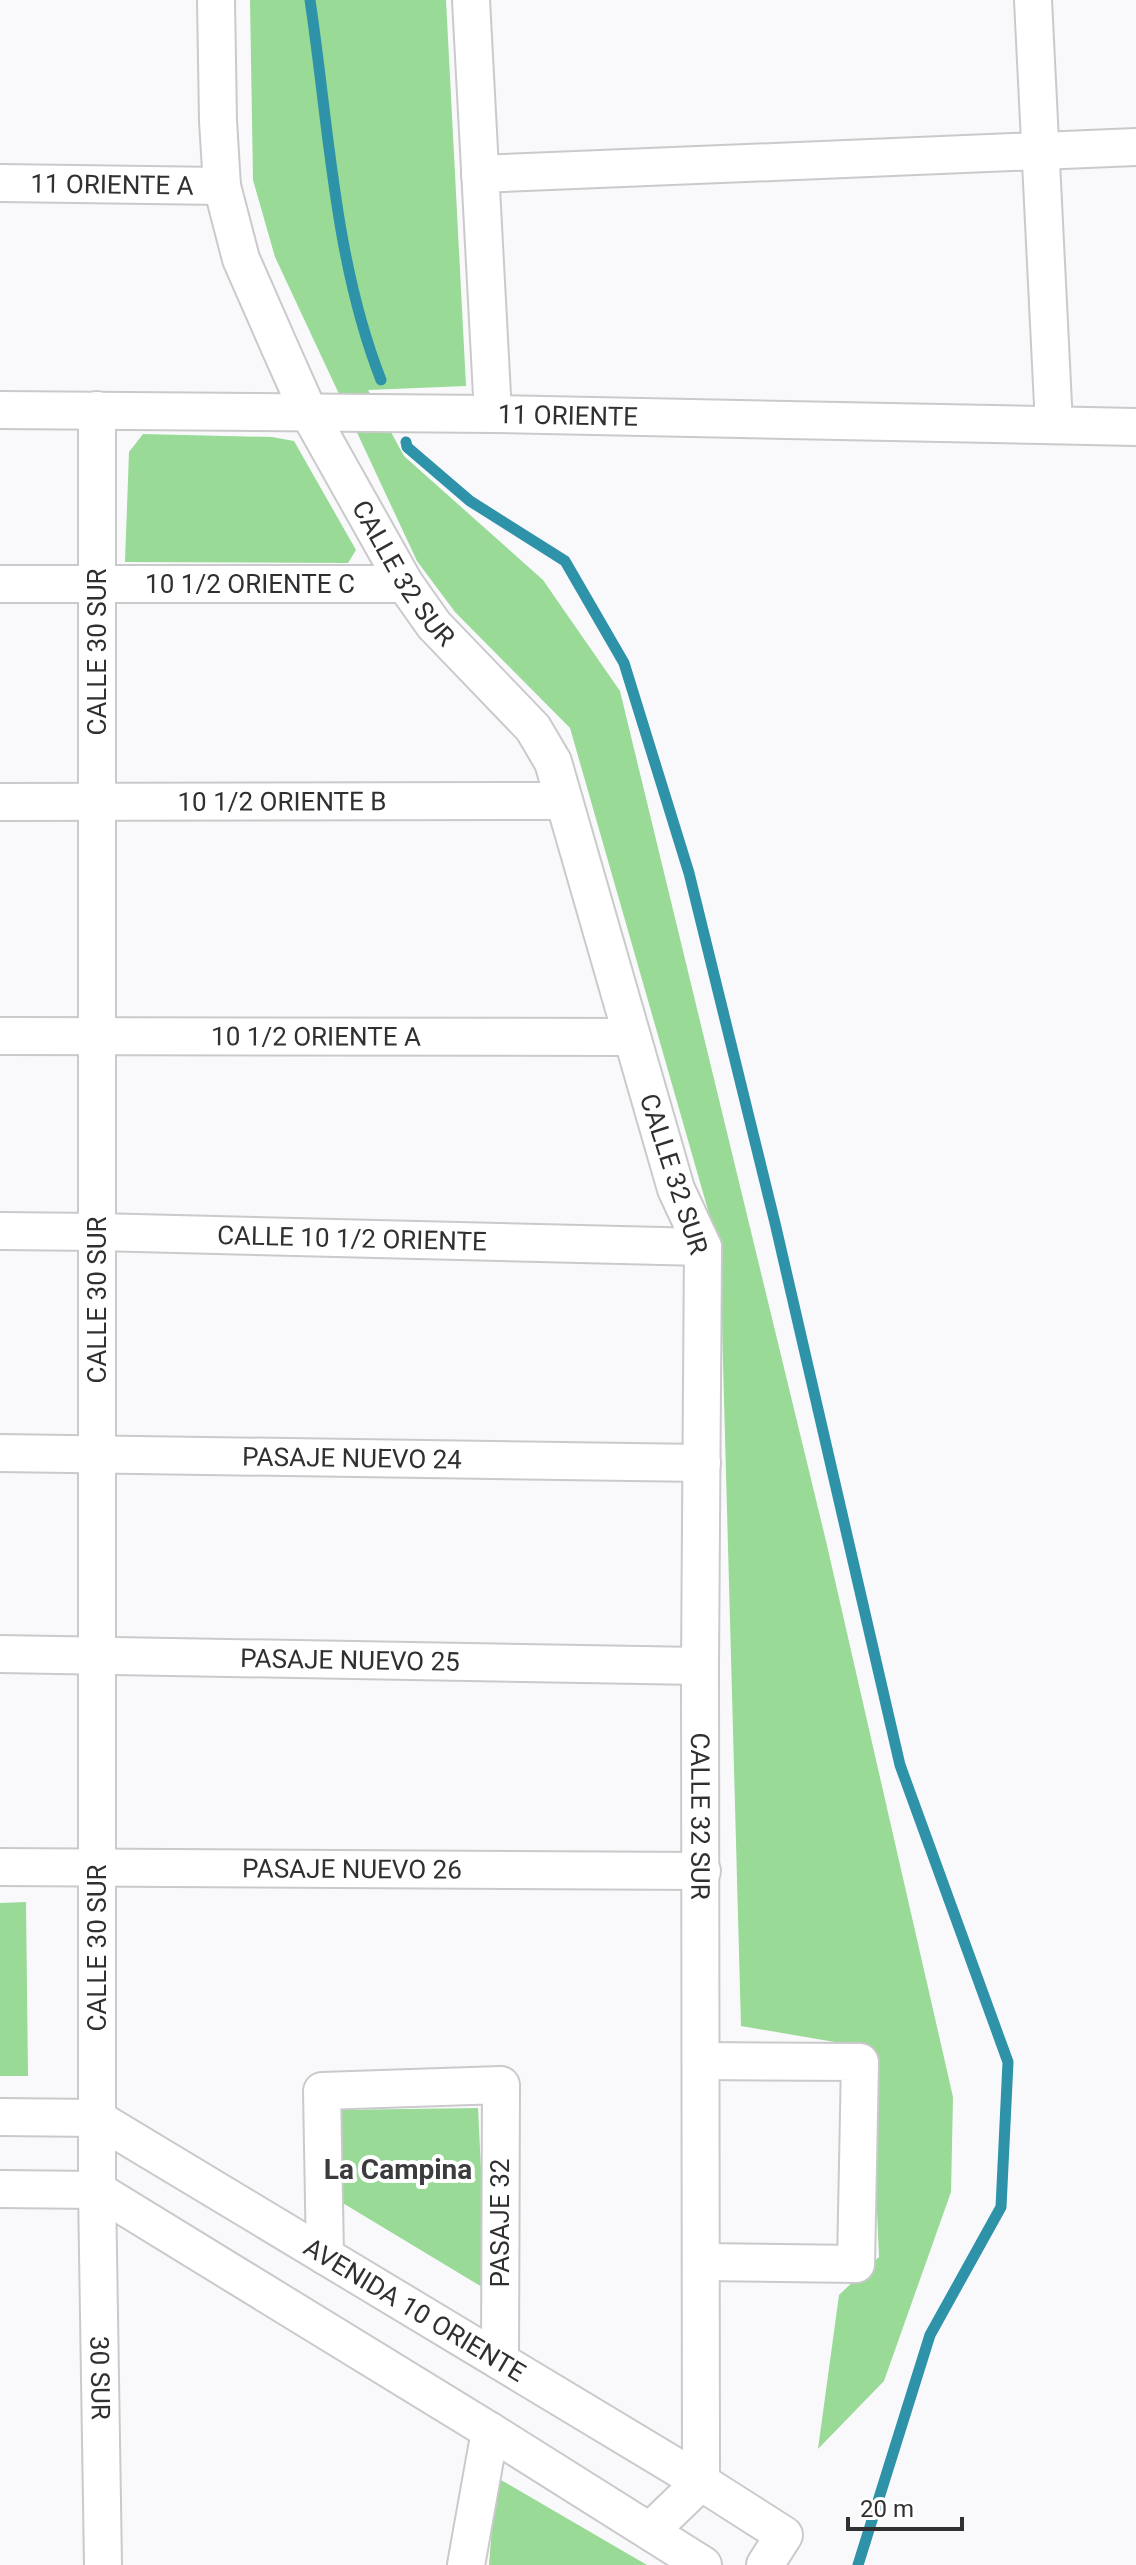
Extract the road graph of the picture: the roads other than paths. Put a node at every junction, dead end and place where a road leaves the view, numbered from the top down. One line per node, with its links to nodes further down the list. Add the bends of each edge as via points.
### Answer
1 (216, 0): 8 (street, CALLE 32 SUR)
2 (471, 0): 6 (street)
3 (1033, 0): 5 (street)
4 (1136, 147): 5 (street)
5 (1040, 151): 6 (street); 13 (street)
6 (480, 174): 12 (street)
7 (0, 183): 8 (street, 11 ORIENTE A)
8 (222, 186): 11 (street, CALLE 32 SUR, via 241,259)
9 (0, 410): 10 (street, 11 ORIENTE)
10 (97, 410): 11 (street, 11 ORIENTE); 15 (street, CALLE 30 SUR)
11 (309, 413): 12 (street, 11 ORIENTE); 17 (street, CALLE 32 SUR)
12 (493, 414): 13 (street, 11 ORIENTE)
13 (1054, 425): 14 (street, 11 ORIENTE)
14 (1136, 427)
15 (97, 583): 16 (street, 10 1/2 ORIENTE C); 17 (street, 10 1/2 ORIENTE C); 20 (street, CALLE 30 SUR)
16 (0, 584)
17 (405, 584): 18 (street, CALLE 32 SUR, via 434,625 533,728 553,762)
18 (564, 801): 20 (street, 10 1/2 ORIENTE B); 23 (street, CALLE 32 SUR)
19 (0, 802): 20 (street, 10 1/2 ORIENTE B)
20 (97, 802): 22 (street, CALLE 30 SUR)
21 (0, 1036): 22 (street, 10 1/2 ORIENTE A)
22 (97, 1037): 23 (street, 10 1/2 ORIENTE A); 25 (street, CALLE 30 SUR)
23 (632, 1037): 26 (street, CALLE 32 SUR, via 676,1189)
24 (0, 1231): 25 (street, CALLE 10 1/2 ORIENTE)
25 (97, 1232): 26 (street, CALLE 10 1/2 ORIENTE); 28 (street, CALLE 30 SUR)
26 (703, 1247): 29 (street, CALLE 32 SUR)
27 (0, 1453): 28 (street, PASAJE NUEVO 24)
28 (96, 1455): 29 (street, PASAJE NUEVO 24); 31 (street, CALLE 30 SUR)
29 (702, 1463): 32 (street, CALLE 32 SUR)
30 (0, 1654): 31 (street, PASAJE NUEVO 25)
31 (97, 1655): 32 (street, PASAJE NUEVO 25); 34 (street, CALLE 30 SUR)
32 (700, 1666): 35 (street, CALLE 32 SUR)
33 (0, 1867): 34 (street, PASAJE NUEVO 26)
34 (97, 1868): 35 (street, PASAJE NUEVO 26); 38 (street, CALLE 30 SUR)
35 (702, 1871): 36 (street, CALLE 32 SUR)
36 (701, 2061): 42 (street, CALLE 32 SUR); 42 (street, via 860,2062 856,2264)
37 (0, 2117): 38 (street)
38 (96, 2118): 40 (street, CALLE 30 SUR); 41 (street, AVENIDA 10 ORIENTE)
39 (0, 2189): 40 (street)
40 (97, 2190): 44 (street); 47 (street, 30 SUR)
41 (325, 2256): 43 (street, AVENIDA 10 ORIENTE); 43 (street, PASAJE 32, via 322,2091 501,2085)
42 (701, 2262): 45 (street, CALLE 32 SUR)
43 (500, 2361): 45 (street, AVENIDA 10 ORIENTE)
44 (490, 2431): 46 (street); 48 (street)
45 (701, 2482): 46 (street); 50 (street, AVENIDA 10 ORIENTE, via 784,2535)
46 (650, 2531): 49 (street)
47 (103, 2565)
48 (466, 2565)
49 (703, 2565)
50 (765, 2565)

